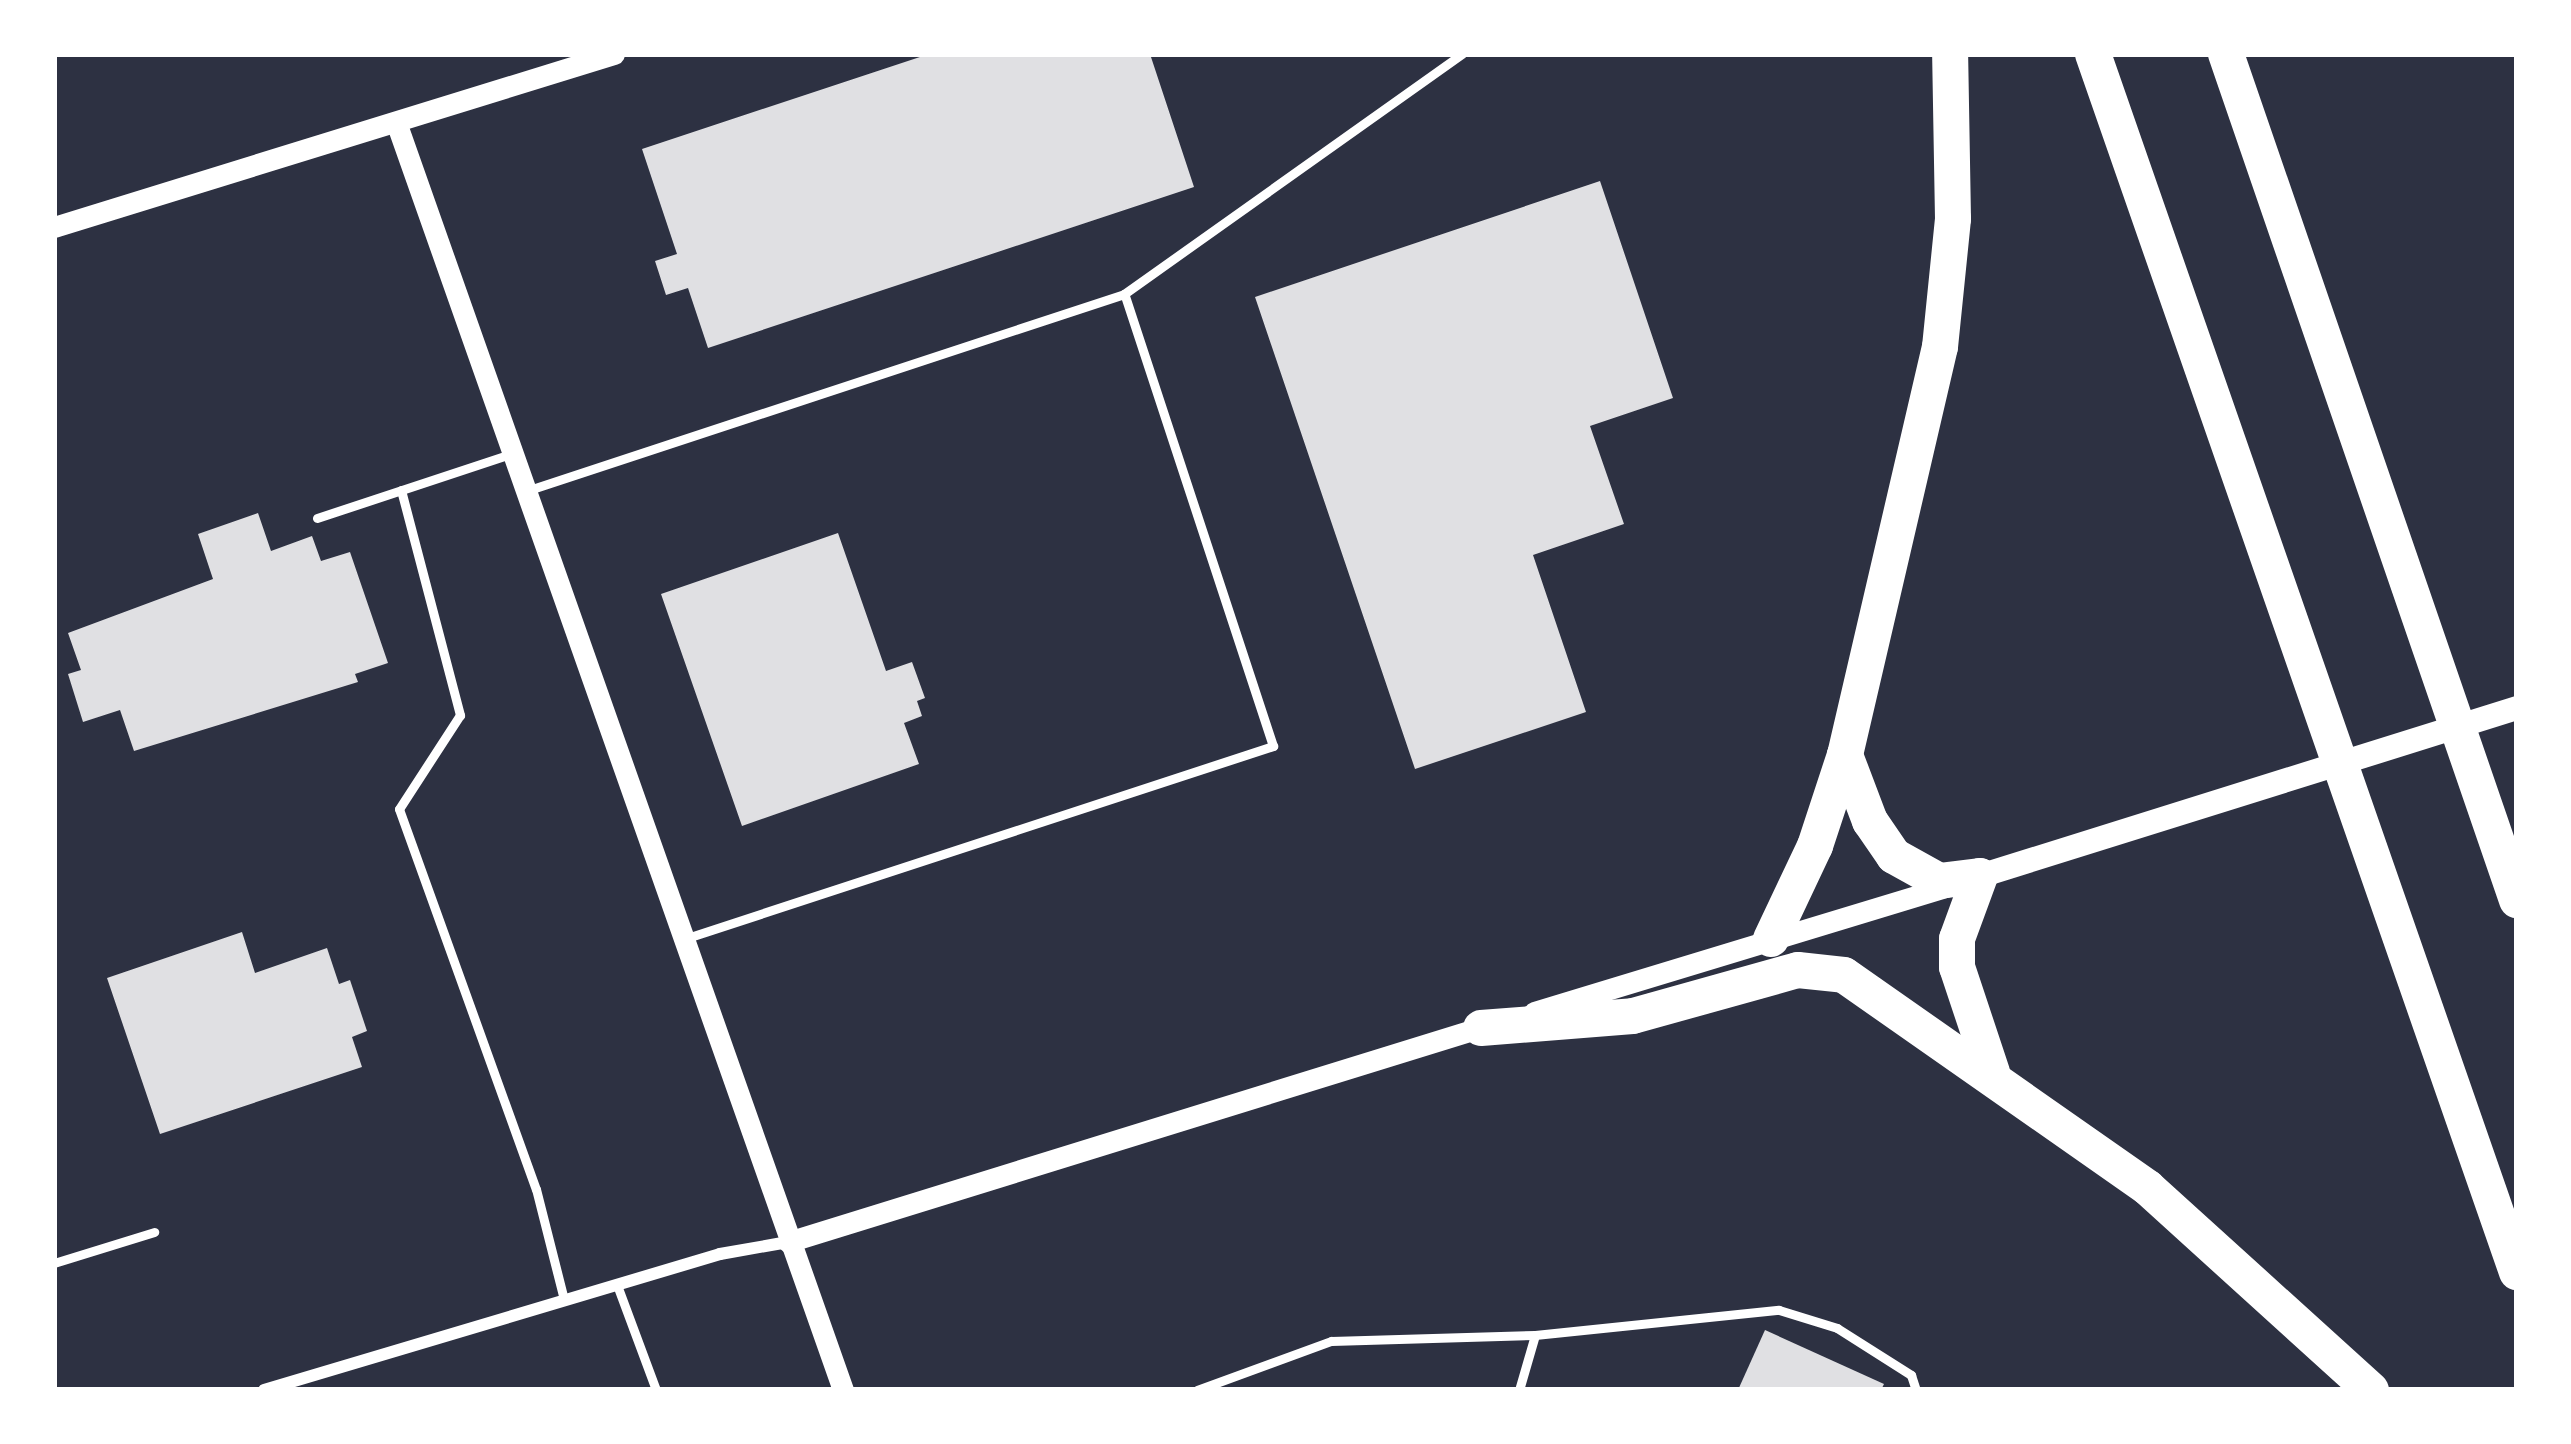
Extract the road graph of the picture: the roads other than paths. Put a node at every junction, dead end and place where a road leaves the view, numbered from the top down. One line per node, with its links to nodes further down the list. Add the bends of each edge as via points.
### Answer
1 (614, 54): 6 (street)
2 (1462, 54): 8 (lane)
3 (1949, 54): 14 (highway, via 1953,219 1940,347)
4 (2093, 54): 24 (highway)
5 (2226, 54): 16 (highway)
6 (396, 122): 7 (street); 9 (street)
7 (54, 226)
8 (1124, 295): 11 (lane); 18 (lane, via 1273,746)
9 (513, 454): 10 (lane); 11 (street)
10 (401, 490): 12 (lane); 26 (lane, via 460,715 399,809 536,1189)
11 (526, 491): 18 (street)
12 (316, 518)
13 (2517, 708): 15 (main road)
14 (1845, 755): 15 (highway, via 1870,821 1894,856 1939,881); 17 (highway, via 1815,846)
15 (1980, 876): 17 (street); 20 (highway, via 1958,939 1957,968)
16 (2517, 900)
17 (1771, 939): 19 (street)
18 (682, 940): 22 (street)
19 (1481, 1028): 20 (highway, via 1633,1016 1756,979 1826,971 1881,996); 22 (street)
20 (1992, 1073): 34 (highway, via 2148,1188)
21 (154, 1232): 23 (lane)
22 (788, 1243): 25 (street); 30 (street)
23 (54, 1263)
24 (2517, 1272)
25 (617, 1285): 26 (street); 29 (lane)
26 (564, 1300): 28 (street)
27 (1535, 1336): 31 (lane, via 1330,1341); 32 (lane); 33 (lane, via 1779,1310 1837,1328 1911,1375)
28 (264, 1390)
29 (656, 1390)
30 (843, 1390)
31 (1197, 1390)
32 (1519, 1390)
33 (1916, 1390)
34 (2371, 1390)

